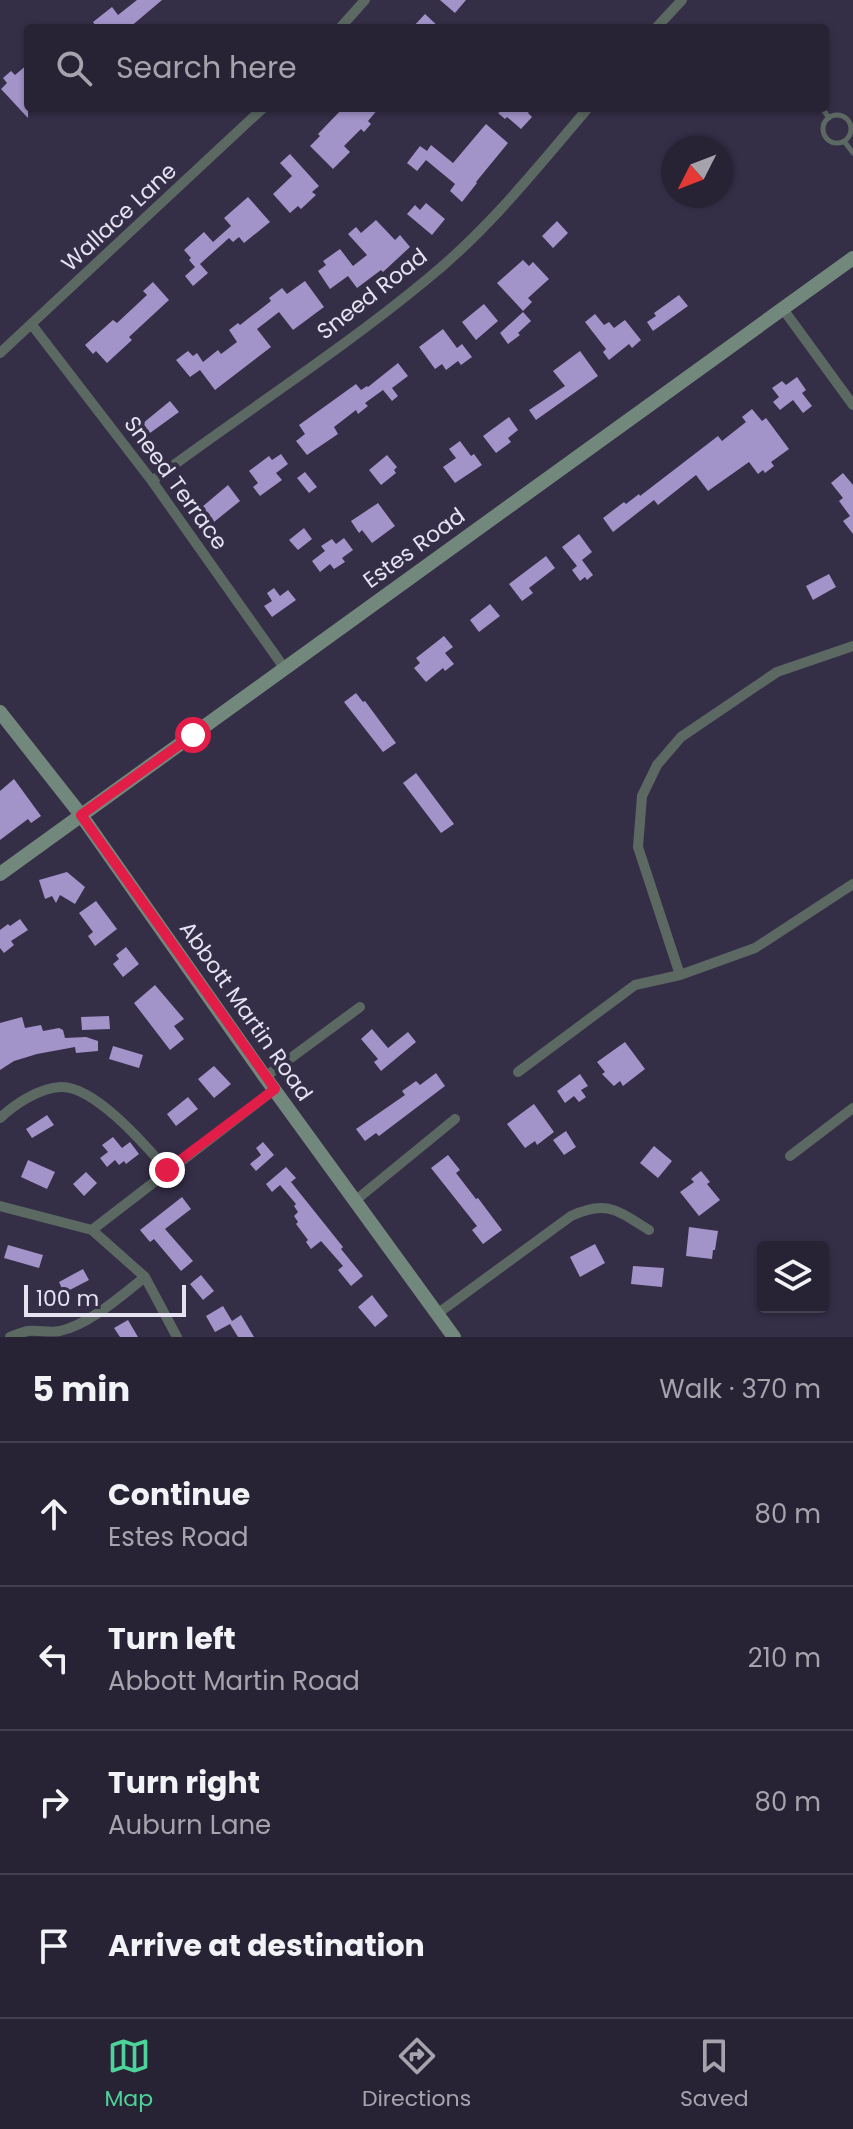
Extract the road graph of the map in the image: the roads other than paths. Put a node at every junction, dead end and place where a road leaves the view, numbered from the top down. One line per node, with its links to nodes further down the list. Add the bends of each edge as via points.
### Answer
1 (365, 0): 3 (street)
2 (682, 0): 4 (street)
3 (344, 24)
4 (660, 24)
5 (259, 112): 13 (street, Wallace Lane)
6 (585, 112): 16 (street, Sneed Road, via 504,207 427,280)
7 (825, 112): 8 (lane)
8 (829, 118): 9 (lane, via 848,121 851,130); 9 (lane, via 822,130 826,139)
9 (844, 141): 10 (lane)
10 (853, 153)
11 (853, 258): 12 (main road, Estes Road)
12 (783, 309): 15 (street); 18 (main road, Estes Road)
13 (32, 325): 14 (street, Wallace Lane); 16 (street, Sneed Terrace)
14 (0, 353)
15 (853, 405)
16 (152, 481): 18 (street, Sneed Terrace)
17 (853, 646): 23 (street, via 777,672 681,737 657,765 642,796 638,847)
18 (285, 669): 20 (main road, Estes Road)
19 (0, 712): 20 (main road, Abbott Martin Road)
20 (81, 815): 21 (main road, Estes Road); 26 (main road, Abbott Martin Road)
21 (0, 874)
22 (853, 884): 23 (street, via 755,948)
23 (680, 975): 25 (street, via 635,985)
24 (360, 1007): 26 (street)
25 (518, 1072)
26 (265, 1077): 27 (main road, Abbott Martin Road)
27 (275, 1089): 32 (street); 33 (main road, Abbott Martin Road)
28 (853, 1108): 31 (street)
29 (0, 1118): 32 (street, via 35,1094 60,1087 80,1091 142,1141)
30 (455, 1119): 33 (street)
31 (790, 1156)
32 (167, 1170): 35 (street)
33 (356, 1200): 38 (main road, Abbott Martin Road)
34 (0, 1206): 35 (street)
35 (92, 1230): 37 (street)
36 (649, 1230): 38 (street, via 615,1209 588,1208)
37 (145, 1277): 39 (street, via 79,1324); 41 (street)
38 (437, 1314): 42 (main road, Abbott Martin Road)
39 (30, 1334): 40 (street)
40 (10, 1337)
41 (177, 1337)
42 (454, 1337)

